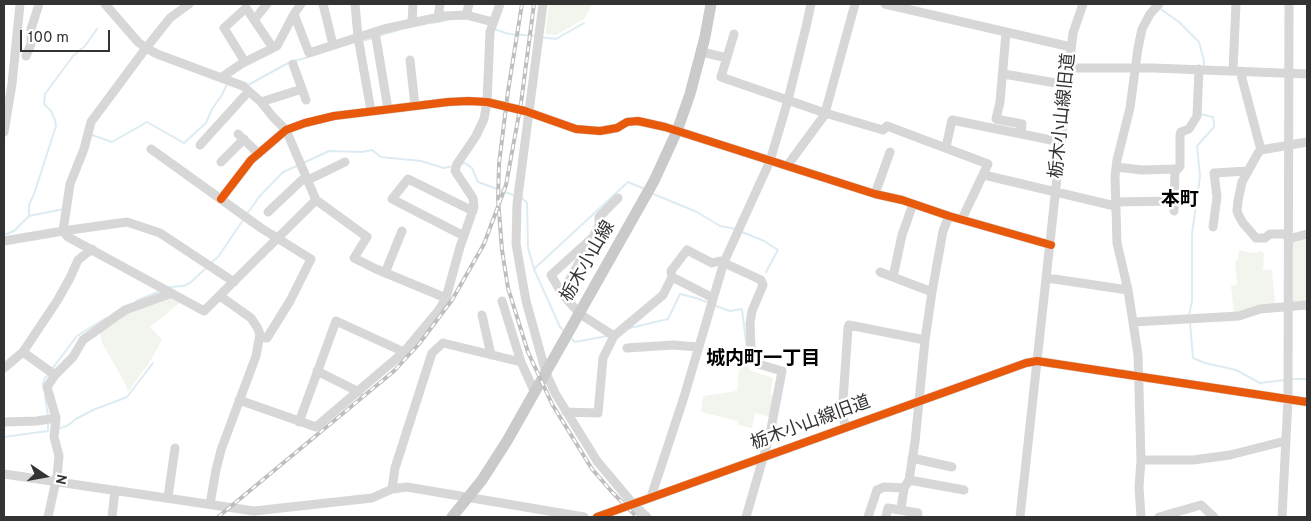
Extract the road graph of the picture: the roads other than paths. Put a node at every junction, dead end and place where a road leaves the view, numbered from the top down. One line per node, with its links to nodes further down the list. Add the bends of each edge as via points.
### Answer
1 (20, 4): 64 (street)
2 (39, 4): 37 (street)
3 (190, 4): 34 (street, via 170,18)
4 (267, 4): 25 (street)
5 (301, 4): 22 (street)
6 (324, 4): 32 (street)
7 (354, 4): 31 (street)
8 (413, 4): 26 (street)
9 (440, 4): 24 (street)
10 (469, 4): 23 (street)
11 (500, 4): 27 (street)
12 (542, 4): 60 (street)
13 (711, 4): 36 (main road, 栃木小山線)
14 (811, 4): 54 (street)
15 (855, 4): 61 (street)
16 (885, 4): 29 (street)
17 (1082, 4): 33 (street, 栃木小山線旧道)
18 (1159, 4): 43 (street, via 1142,29)
19 (1236, 4): 45 (street)
20 (1288, 4): 46 (street)
21 (107, 6): 34 (street)
22 (294, 14): 32 (street, via 308,53); 35 (street)
23 (466, 15): 24 (street); 27 (street)
24 (438, 18): 26 (street)
25 (254, 20): 35 (street); 40 (street, via 246,8 224,28)
26 (412, 22): 28 (street)
27 (493, 22): 56 (street)
28 (375, 32): 31 (street); 58 (street)
29 (1006, 33): 33 (street); 47 (street)
30 (734, 34): 38 (street)
31 (358, 37): 32 (street); 59 (street)
32 (333, 45)
33 (1071, 47): 42 (street, 栃木小山線旧道)
34 (146, 48): 49 (street); 96 (street, via 91,122 70,184)
35 (273, 48): 40 (street)
36 (702, 52): 38 (street); 63 (main road, 栃木小山線)
37 (26, 56)
38 (727, 58): 54 (street, via 721,77)
39 (410, 60): 57 (street)
40 (245, 62): 49 (street)
41 (293, 64): 51 (street)
42 (1069, 68): 43 (street); 50 (street, 栃木小山線旧道)
43 (1136, 68): 44 (street); 79 (street)
44 (1202, 70): 45 (street); 80 (street, via 1197,116 1188,129 1181,132 1180,166)
45 (1236, 71): 46 (street); 72 (street)
46 (1288, 73): 48 (street); 69 (street)
47 (1004, 74): 50 (street); 65 (street, via 996,119 1022,124)
48 (1307, 74)
49 (222, 77): 52 (street)
50 (1067, 85): 66 (street, 栃木小山線旧道)
51 (302, 89): 53 (street); 55 (street)
52 (249, 91): 55 (street); 68 (street)
53 (306, 100)
54 (788, 100): 61 (street); 75 (street)
55 (261, 102): 62 (street)
56 (487, 102): 57 (street); 60 (street); 91 (street, via 484,119 455,171 473,198)
57 (415, 106): 58 (street)
58 (388, 109): 59 (street)
59 (371, 111): 62 (street, via 334,116)
60 (528, 113): 63 (street, via 576,129 600,131 638,121); 138 (street, via 517,204 516,244 526,300)
61 (826, 113): 70 (street, via 883,130 887,126); 78 (street)
62 (286, 130): 74 (street); 83 (street)
63 (677, 131): 75 (street); 123 (main road, 栃木小山線, via 649,190)
64 (4, 132)
65 (1021, 134): 66 (street); 70 (street, via 952,120)
66 (1061, 142): 84 (street, 栃木小山線旧道)
67 (1307, 142): 69 (street)
68 (200, 145)
69 (1287, 145): 72 (street); 100 (street)
70 (946, 147): 82 (street, via 988,164)
71 (151, 149): 87 (street)
72 (1262, 150): 81 (street)
73 (890, 152): 85 (street)
74 (258, 154): 76 (street, via 241,136); 87 (street)
75 (770, 161): 78 (street); 106 (street)
76 (221, 162)
77 (345, 162): 83 (street)
78 (787, 166): 85 (street)
79 (1116, 167): 80 (street); 90 (street)
80 (1175, 169): 90 (street, via 1174,206)
81 (1248, 171): 95 (street, via 1214,173 1217,197); 100 (street, via 1242,182 1237,211 1243,223 1256,238 1270,234)
82 (984, 175): 84 (street); 94 (street)
83 (308, 180): 88 (street); 92 (street, via 302,180)
84 (1056, 192): 90 (street); 104 (street, 栃木小山線旧道)
85 (874, 194): 89 (street)
86 (618, 198): 102 (street, via 599,217 599,226)
87 (221, 199): 101 (street)
88 (316, 200): 101 (street); 108 (street, via 367,237 354,258)
89 (913, 204): 93 (street); 110 (street)
90 (1115, 204): 113 (street, via 1117,243)
91 (473, 211): 99 (street); 99 (street, via 408,179 392,199)
92 (268, 212)
93 (949, 216): 94 (street); 114 (street, via 943,231)
94 (962, 220): 104 (street)
95 (1213, 227)
96 (63, 231): 103 (street); 105 (street); 112 (street, via 127,222 160,233)
97 (402, 231): 108 (street)
98 (1307, 234): 100 (street)
99 (464, 236): 118 (street)
100 (1288, 236): 122 (street)
101 (277, 238): 112 (street); 127 (street, via 311,259 267,338)
102 (592, 238): 116 (street); 116 (street, via 551,275)
103 (4, 241)
104 (1051, 245): 111 (street, 栃木小山線旧道)
105 (92, 249): 115 (street); 131 (street, via 78,260 57,302)
106 (724, 262): 109 (street, via 712,263 686,250 671,271); 119 (street); 154 (street, via 761,280 763,284 752,310 751,347 758,364 782,371)
107 (880, 272): 110 (street)
108 (385, 273): 118 (street)
109 (672, 276): 119 (street); 126 (street, via 663,295)
110 (893, 277): 114 (street)
111 (1047, 278): 113 (street); 134 (street, 栃木小山線旧道)
112 (234, 282): 117 (street)
113 (1128, 290): 125 (street)
114 (932, 292): 128 (street)
115 (172, 293): 117 (street, via 204,311); 139 (street, via 125,310 83,340 73,357)
116 (562, 294): 123 (street)
117 (220, 296): 127 (street, via 250,318)
118 (446, 298): 132 (street)
119 (712, 298): 129 (street)
120 (502, 301): 135 (street)
121 (1307, 305): 122 (street)
122 (1288, 306): 125 (street, via 1260,309 1239,316); 143 (street)
123 (580, 314): 126 (street); 138 (main road, 栃木小山線)
124 (482, 315): 133 (street)
125 (1134, 322): 140 (street)
126 (614, 336): 147 (street, via 604,358 598,413)
127 (260, 337): 144 (street)
128 (925, 340): 145 (street); 151 (street, via 849,325 842,415)
129 (698, 347): 130 (street); 166 (street)
130 (627, 348)
131 (23, 352): 136 (street); 139 (street)
132 (404, 352): 137 (street, via 336,321); 141 (street)
133 (491, 355): 135 (street); 162 (street, via 443,343 432,354 395,468)
134 (1037, 361): 140 (street); 145 (street, 栃木小山線旧道); 184 (street)
135 (521, 362): 142 (street)
136 (4, 368)
137 (317, 371): 141 (street); 150 (street)
138 (546, 373): 142 (main road, 栃木小山線); 147 (street)
139 (55, 375): 148 (street, via 47,387)
140 (1139, 376): 143 (street); 156 (street)
141 (359, 392): 150 (street, via 316,427)
142 (535, 393): 165 (main road, 栃木小山線)
143 (1288, 399): 146 (street); 152 (street)
144 (239, 400): 150 (street); 168 (street, via 221,450)
145 (919, 401): 151 (street, 栃木小山線旧道); 155 (street)
146 (1307, 402)
147 (566, 412): 169 (street, via 597,461)
148 (56, 418): 149 (street); 160 (street, via 54,437 59,456)
149 (4, 422)
150 (299, 422)
151 (846, 427): 154 (street, 栃木小山線旧道)
152 (1285, 441): 156 (street, via 1230,456); 189 (street)
153 (175, 448): 167 (street)
154 (764, 458): 166 (street, 栃木小山線旧道); 180 (street)
155 (912, 458): 157 (street); 159 (street)
156 (1141, 460): 185 (street)
157 (952, 467)
158 (4, 474): 160 (street)
159 (909, 480): 161 (street); 164 (street)
160 (55, 482): 163 (street); 174 (street)
161 (904, 488): 171 (street); 181 (street, via 884,487 878,490)
162 (392, 489): 165 (street, via 407,487); 172 (street, via 372,498)
163 (115, 490): 167 (street); 175 (street)
164 (964, 490)
165 (470, 497): 176 (main road, 栃木小山線); 177 (street)
166 (652, 497): 169 (street, 栃木小山線旧道)
167 (168, 498): 168 (street)
168 (210, 504): 172 (street)
169 (633, 504): 173 (street, 栃木小山線旧道); 179 (street)
170 (1198, 506): 186 (street); 187 (street); 188 (street, via 1201,505)
171 (901, 509): 182 (street, via 888,508); 183 (street, via 918,512)
172 (254, 514)
173 (620, 514): 178 (street, 栃木小山線旧道)
174 (48, 517)
175 (112, 517)
176 (452, 517)
177 (584, 517)
178 (597, 517)
179 (648, 517)
180 (746, 517)
181 (868, 517)
182 (886, 517)
183 (917, 517)
184 (1020, 517)
185 (1141, 517)
186 (1160, 517)
187 (1198, 517)
188 (1214, 517)
189 (1282, 517)

